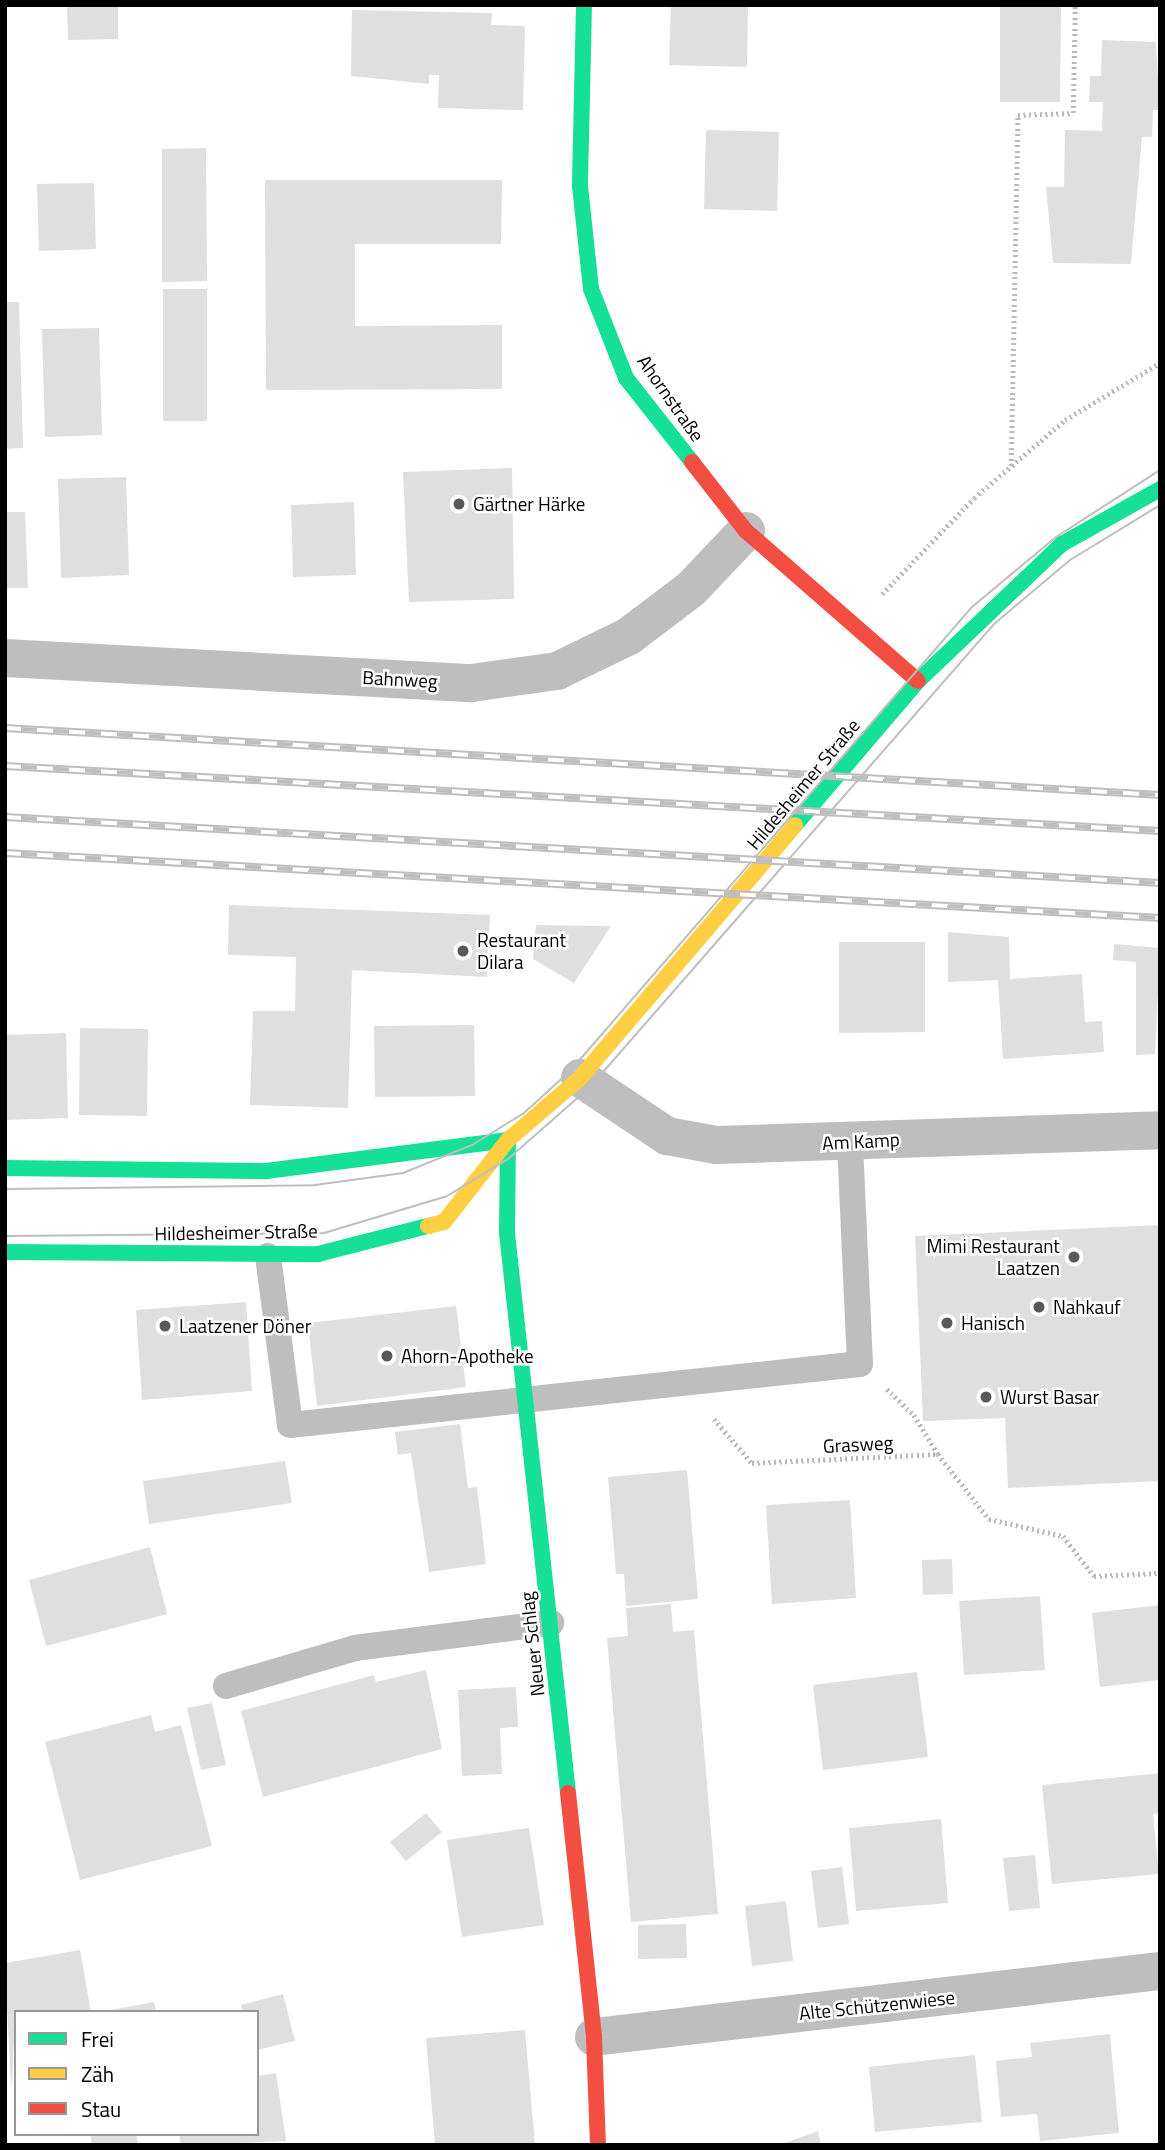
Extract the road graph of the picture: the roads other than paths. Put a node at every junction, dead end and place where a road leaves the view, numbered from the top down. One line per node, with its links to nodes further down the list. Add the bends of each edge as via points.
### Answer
1 (584, 5): 3 (street, Ahornstraße, via 580,186 591,289 626,377)
2 (1160, 489): 5 (street, Hildesheimer Straße, via 1062,544)
3 (746, 531): 4 (street, Bahnweg, via 691,589 629,636 557,671 471,682); 5 (street, Ahornstraße)
4 (5, 658)
5 (918, 681): 6 (street, Hildesheimer Straße)
6 (580, 1078): 8 (street, Hildesheimer Straße); 9 (street, Am Kamp, via 667,1136 716,1145)
7 (1160, 1130): 9 (street, Am Kamp)
8 (508, 1140): 10 (street, via 266,1171); 12 (street, Hildesheimer Straße, via 444,1222 318,1254); 13 (street, Neuer Schlag, via 507,1233)
9 (849, 1143): 13 (lane, via 860,1363)
10 (5, 1168)
11 (5, 1252): 12 (street, Hildesheimer Straße)
12 (268, 1256): 13 (lane, via 290,1425)
13 (524, 1396): 14 (street, Neuer Schlag)
14 (551, 1623): 15 (lane, via 355,1648); 17 (street, Neuer Schlag)
15 (226, 1686)
16 (1160, 1971): 17 (street, Alte Schützenwiese)
17 (594, 2036): 18 (street, Neuer Schlag)
18 (597, 2145)

